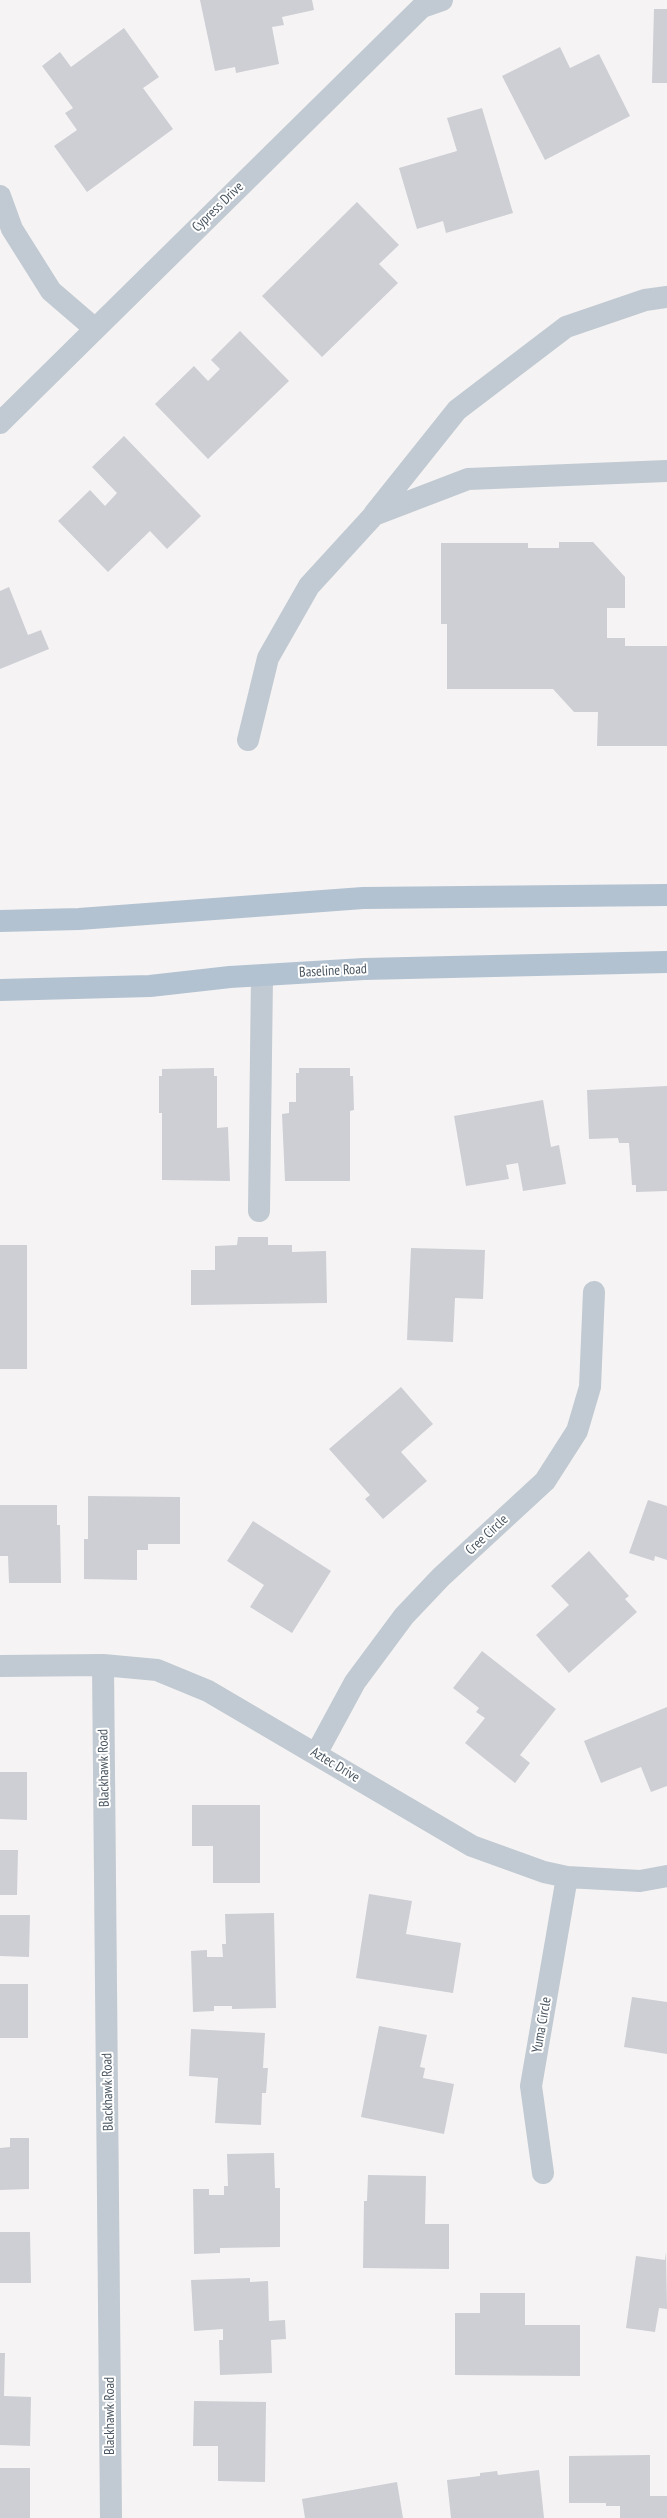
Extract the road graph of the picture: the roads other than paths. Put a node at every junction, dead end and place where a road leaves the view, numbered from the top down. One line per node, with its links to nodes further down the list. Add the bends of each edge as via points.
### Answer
1 (427, 2): 4 (street, Cypress Drive)
2 (0, 196): 4 (street, via 12,229 52,291)
3 (667, 297): 7 (street, via 645,300 566,327 457,410)
4 (94, 328): 5 (street, Cypress Drive)
5 (0, 423)
6 (667, 471): 7 (street, via 468,479)
7 (374, 515): 8 (street, via 309,586 268,658)
8 (248, 740)
9 (667, 895): 10 (main road, via 363,898 79,919)
10 (0, 921)
11 (667, 962): 12 (main road, Baseline Road, via 364,969)
12 (262, 976): 13 (main road, Baseline Road, via 150,986); 14 (street)
13 (0, 990)
14 (259, 1211)
15 (594, 1292): 18 (street, Cree Circle, via 590,1388 577,1431 545,1481 441,1577 404,1616 355,1682)
16 (103, 1665): 17 (street, Aztec Drive); 18 (street, Aztec Drive, via 157,1670 208,1691); 22 (street, Blackhawk Road)
17 (0, 1666)
18 (316, 1754): 20 (street, Aztec Drive, via 472,1846 544,1872)
19 (667, 1876): 20 (street, Aztec Drive, via 640,1881)
20 (567, 1877): 21 (street, Yuma Circle, via 531,2086)
21 (543, 2173)
22 (110, 2518)

